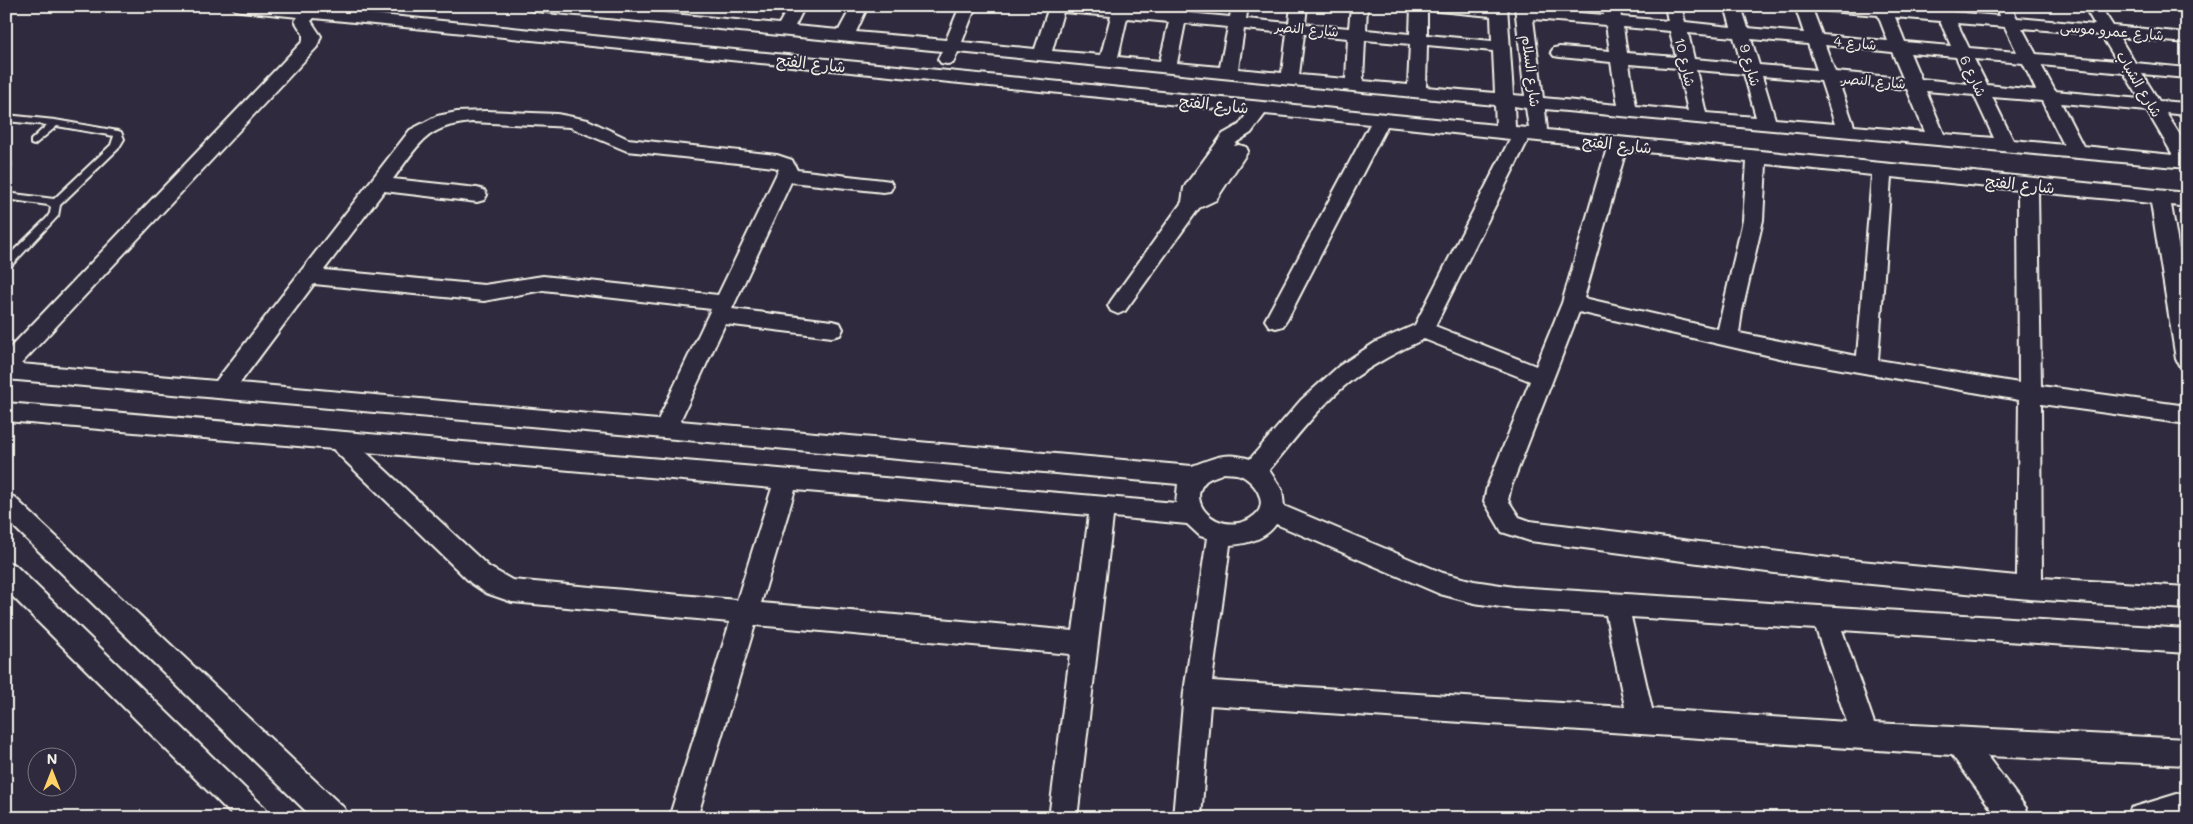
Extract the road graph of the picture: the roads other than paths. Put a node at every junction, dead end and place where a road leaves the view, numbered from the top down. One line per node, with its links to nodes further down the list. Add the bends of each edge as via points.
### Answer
1 (241, 6): 23 (street, شارع الفتح)
2 (536, 6): 19 (street, شارع الفتح)
3 (734, 6): 32 (street)
4 (797, 6): 35 (street)
5 (860, 6): 39 (street)
6 (968, 6): 43 (street)
7 (1052, 6): 8 (street, شارع النصر)
8 (1057, 6): 20 (street, شارع النصر); 48 (street)
9 (1299, 6): 34 (street)
10 (1359, 6): 38 (street)
11 (1419, 6): 40 (street)
12 (1438, 6): 21 (street)
13 (1673, 6): 33 (street, شارع 10)
14 (1733, 6): 37 (street, شارع 9)
15 (1803, 6): 42 (street)
16 (1828, 6): 22 (street, شارع عمرو موسى)
17 (2002, 6): 31 (street)
18 (2092, 6): 36 (street, شارع الشباب)
19 (562, 7): 24 (street, شارع الفتح)
20 (1121, 9): 27 (street, شارع النصر); 51 (street)
21 (1499, 9): 44 (street, شارع السلام)
22 (1883, 9): 26 (street, شارع عمرو موسى); 45 (street)
23 (311, 10): 58 (street, شارع الفتح); 107 (street, via 303,21 314,37 311,43)
24 (619, 10): 28 (street, شارع الفتح)
25 (1523, 10): 30 (street, شارع 4); 67 (street, شارع السلام)
26 (1944, 11): 31 (street, شارع عمرو موسى); 47 (street, شارع 6)
27 (1180, 12): 29 (street, شارع النصر); 53 (street)
28 (676, 13): 32 (street, شارع الفتح)
29 (1238, 14): 34 (street, شارع النصر); 56 (street)
30 (1612, 14): 33 (street, شارع 4); 49 (street)
31 (2010, 22): 36 (street, شارع عمرو موسى); 50 (street)
32 (723, 24): 35 (street, شارع الفتح)
33 (1677, 27): 37 (street, شارع 4); 52 (street, شارع 10)
34 (1296, 28): 38 (street, شارع النصر); 60 (street)
35 (784, 30): 39 (street, شارع الفتح)
36 (2107, 30): 41 (street, شارع عمرو موسى); 54 (street, شارع الشباب)
37 (1741, 32): 42 (street, شارع 4); 55 (street, شارع 9)
38 (1358, 33): 40 (street, شارع النصر); 62 (street)
39 (845, 36): 43 (street, شارع الفتح)
40 (1418, 38): 44 (street, شارع النصر); 64 (street)
41 (2187, 38)
42 (1814, 39): 45 (street, شارع 4); 59 (street)
43 (952, 46): 48 (street, شارع الفتح); 58 (street)
44 (1501, 47): 66 (street, شارع السلام)
45 (1899, 47): 47 (street, شارع 4); 61 (street)
46 (1560, 52): 49 (street, شارع النصر)
47 (1963, 53): 50 (street, شارع 4); 63 (street, شارع 6)
48 (1042, 55): 51 (street, شارع الفتح)
49 (1620, 58): 52 (street, شارع النصر); 71 (street)
50 (2030, 59): 54 (street, شارع 4); 65 (street)
51 (1108, 61): 53 (street, شارع الفتح)
52 (1686, 64): 55 (street, شارع النصر); 72 (street, شارع 10)
53 (1167, 67): 56 (street, شارع الفتح)
54 (2130, 68): 57 (street, شارع 4); 68 (street, شارع الشباب)
55 (1751, 70): 59 (street, شارع النصر); 76 (street, شارع 9)
56 (1228, 73): 60 (street, شارع الفتح)
57 (2187, 73)
58 (940, 76): 69 (street, شارع الفتح)
59 (1828, 77): 61 (street, شارع النصر); 77 (street)
60 (1290, 79): 62 (street, شارع الفتح)
61 (1914, 84): 63 (street, شارع النصر); 79 (street)
62 (1354, 85): 64 (street, شارع الفتح)
63 (1980, 90): 65 (street, شارع النصر); 82 (street, شارع 6)
64 (1417, 91): 66 (street, شارع الفتح)
65 (2049, 97): 68 (street, شارع النصر); 83 (street)
66 (1505, 100): 67 (street, شارع الفتح); 78 (street, شارع السلام)
67 (1536, 102): 71 (street, شارع الفتح); 78 (street, شارع السلام)
68 (2153, 106): 70 (street, شارع النصر); 85 (street, شارع الشباب)
69 (1260, 108): 74 (street, شارع الفتح); 99 (street, via 1246,129 1230,138 1194,188 1192,203)
70 (2187, 109)
71 (1628, 111): 72 (street, شارع الفتح)
72 (1698, 117): 76 (street, شارع الفتح)
73 (6, 118): 75 (lane)
74 (1381, 120): 78 (street, شارع الفتح); 101 (street)
75 (55, 123): 80 (lane); 95 (lane, via 106,131 118,134 119,139)
76 (1767, 123): 77 (street, شارع الفتح)
77 (1847, 131): 79 (street, شارع الفتح)
78 (1522, 135): 81 (street, شارع الفتح); 103 (street)
79 (1937, 140): 82 (street, شارع الفتح)
80 (34, 142)
81 (1618, 144): 84 (street, شارع الفتح); 98 (street)
82 (2006, 145): 83 (street, شارع الفتح)
83 (2077, 152): 85 (street, شارع الفتح)
84 (1757, 158): 86 (street, شارع الفتح); 104 (street, via 1753,220)
85 (2187, 162)
86 (1882, 170): 89 (street, شارع الفتح); 106 (street)
87 (785, 175): 88 (street, via 788,169 777,161 627,145 576,122 475,116 427,126); 90 (street); 100 (street)
88 (378, 184): 91 (street); 97 (street)
89 (2028, 184): 93 (street, شارع الفتح); 111 (street)
90 (883, 186)
91 (477, 195)
92 (6, 196): 95 (lane)
93 (2160, 197): 94 (street, شارع الفتح); 105 (street)
94 (2187, 200)
95 (55, 204): 96 (lane, via 56,210 50,220)
96 (6, 264)
97 (309, 276): 100 (street, via 484,293 544,283); 110 (street)
98 (1572, 303): 104 (street); 109 (street)
99 (1118, 306)
100 (722, 309): 102 (street); 114 (street)
101 (1276, 320)
102 (832, 329)
103 (1424, 330): 109 (street); 116 (street, via 1384,348 1347,372 1310,406)
104 (1727, 339): 106 (street)
105 (2187, 359)
106 (1867, 365): 111 (street)
107 (6, 366)
108 (6, 371): 110 (street)
109 (1542, 376): 125 (street, via 1496,500 1511,524 1530,531 1829,569)
110 (222, 390): 114 (street)
111 (2030, 394): 113 (street); 125 (street)
112 (6, 412): 115 (street)
113 (2187, 415)
114 (665, 429): 117 (street)
115 (338, 440): 118 (street); 128 (street, via 480,575 495,585 532,594)
116 (1254, 472): 117 (street, via 1223,464 1202,470); 121 (street, via 1268,486)
117 (1195, 476): 122 (street, via 1187,494)
118 (787, 478): 120 (street); 128 (street)
119 (6, 504): 139 (street)
120 (1102, 506): 122 (street); 131 (street)
121 (1271, 511): 123 (street, via 1267,519 1251,531); 127 (street, via 1440,583 1514,598)
122 (1191, 514): 123 (street, via 1208,529)
123 (1220, 533): 132 (street, via 1208,595)
124 (6, 573): 138 (street)
125 (2029, 588): 126 (street)
126 (2187, 598)
127 (1616, 604): 129 (street); 133 (street)
128 (745, 613): 131 (street); 140 (street)
129 (1826, 618): 130 (street); 134 (street)
130 (2187, 641)
131 (1085, 644): 141 (street)
132 (1197, 692): 133 (street); 142 (street)
133 (1641, 721): 134 (street)
134 (1865, 736): 135 (street)
135 (1959, 742): 136 (street); 143 (street)
136 (2187, 752)
137 (2187, 805): 144 (street)
138 (255, 818)
139 (334, 818)
140 (683, 818)
141 (1063, 818)
142 (1187, 818)
143 (2016, 818)
144 (2141, 818)

